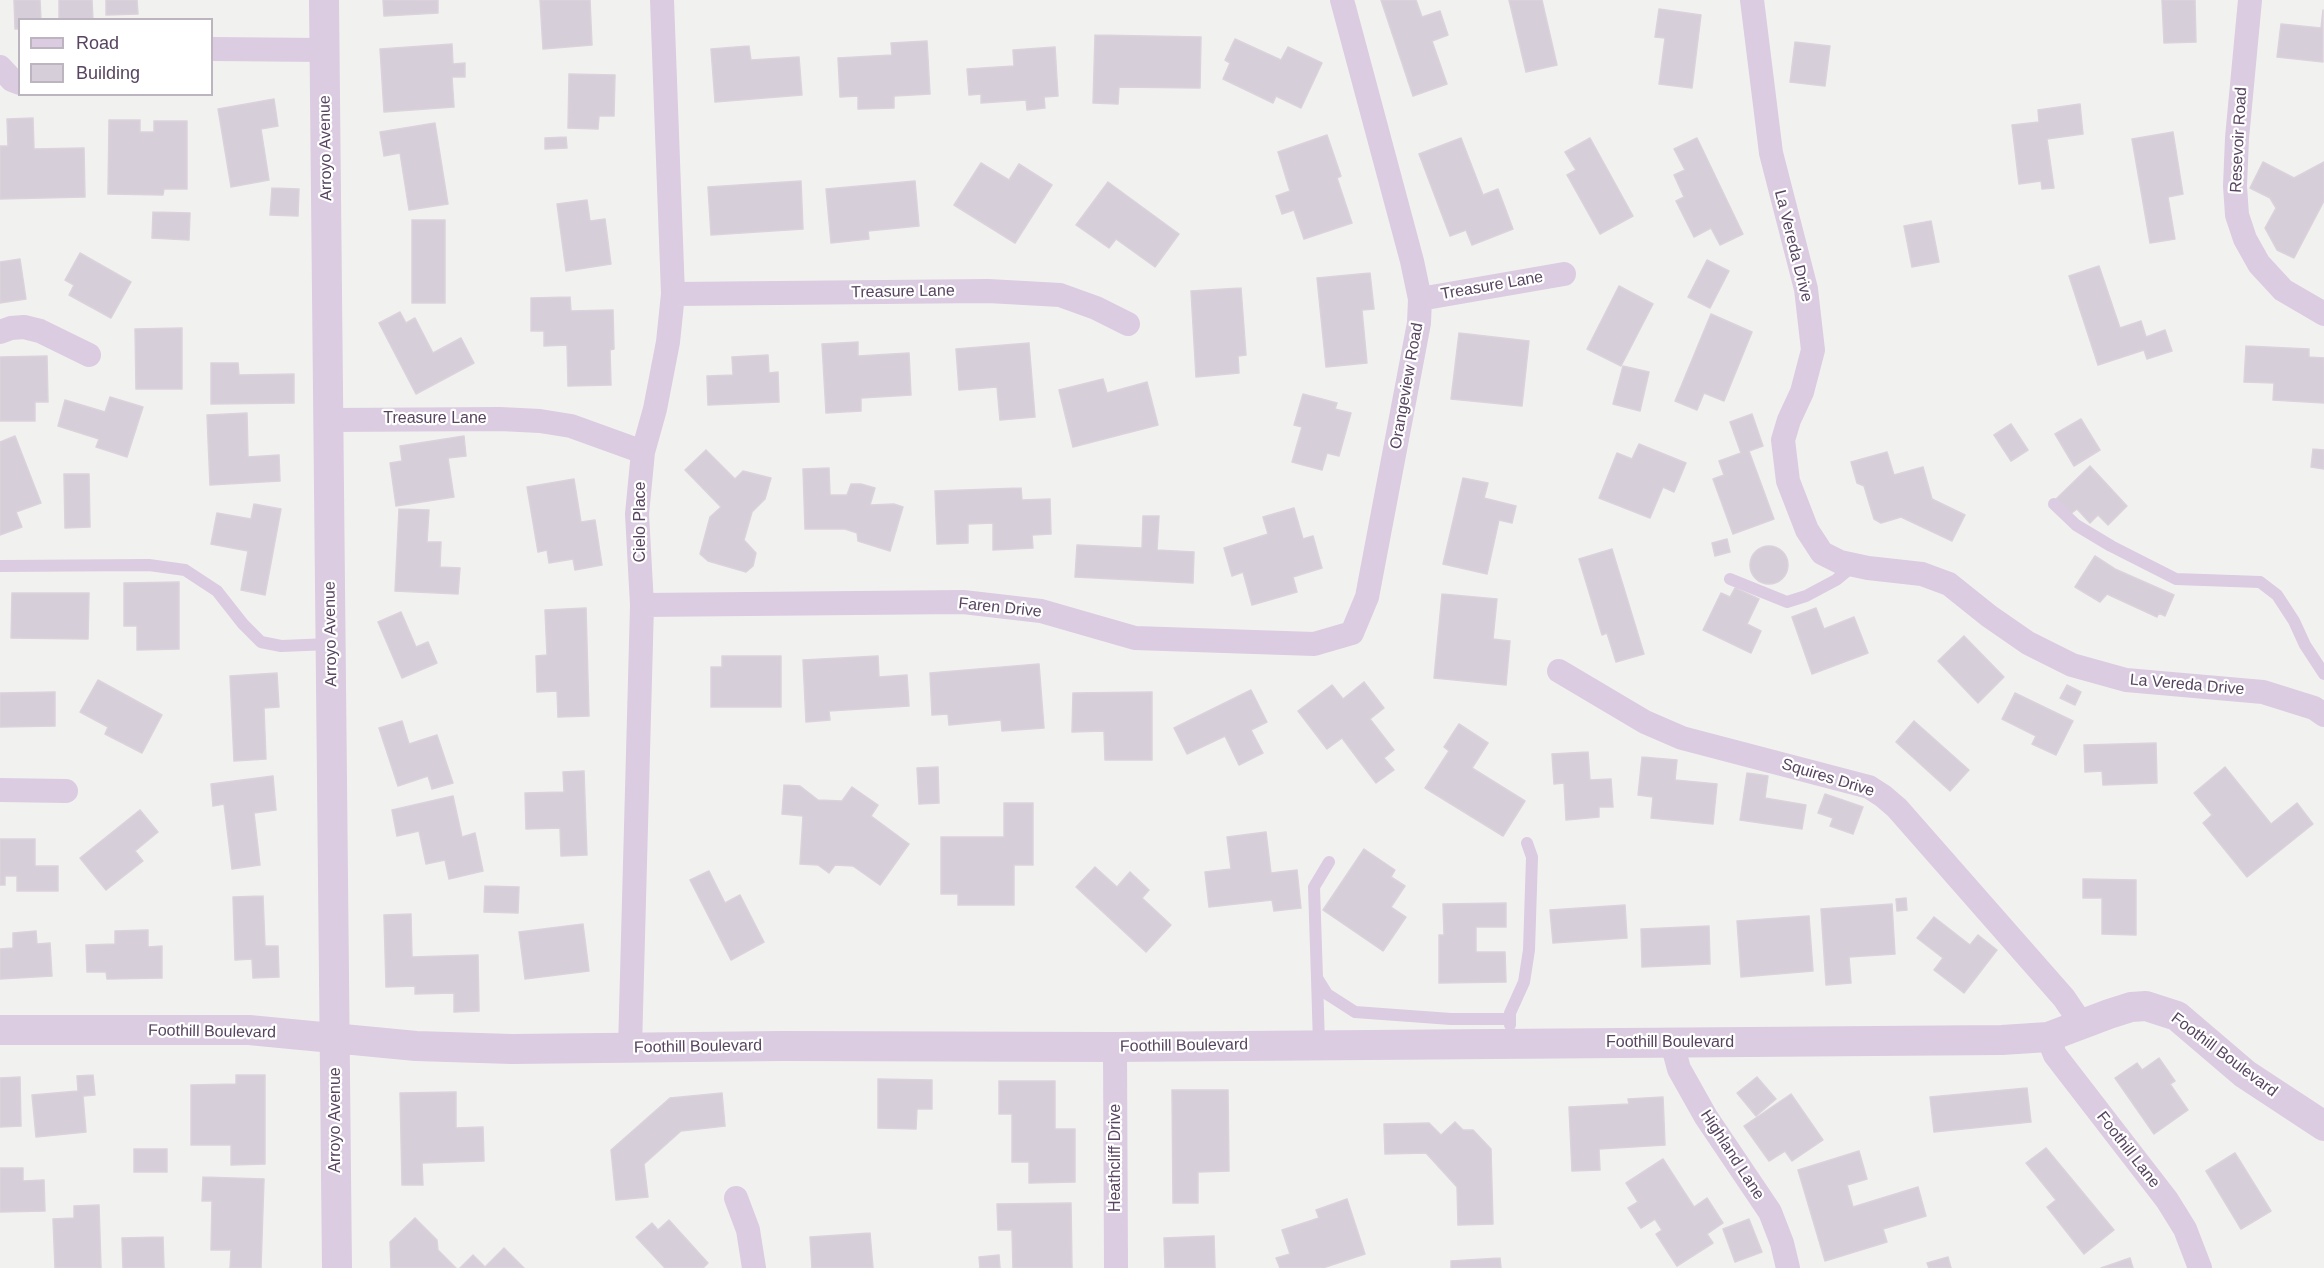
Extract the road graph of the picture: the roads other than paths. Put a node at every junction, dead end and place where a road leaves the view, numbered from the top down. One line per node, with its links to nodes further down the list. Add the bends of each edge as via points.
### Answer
1 (324, 0): 7 (street, Arroyo Avenue)
2 (662, 0): 11 (street, Cielo Place)
3 (1342, 0): 12 (street, Orangeview Road)
4 (1752, 0): 20 (street, La Vereda Drive, via 1771,153 1806,289 1814,350 1784,440 1788,481 1807,530 1822,553)
5 (2250, 0): 13 (street, Resevoir Road, via 2237,138 2237,215 2244,239 2259,264 2283,290)
6 (213, 49): 7 (street)
7 (324, 50): 17 (street, Arroyo Avenue)
8 (0, 68): 9 (street)
9 (18, 82)
10 (1564, 274): 12 (street, Treasure Lane)
11 (673, 294): 14 (street, Treasure Lane, via 988,291 1060,295); 18 (street, Cielo Place, via 668,342)
12 (1420, 299): 24 (street, Orangeview Road, via 1419,323 1367,597)
13 (2324, 314)
14 (1128, 324)
15 (0, 332): 16 (street, via 32,329)
16 (89, 355)
17 (330, 420): 18 (street, Treasure Lane, via 540,421 571,426); 25 (street, Arroyo Avenue)
18 (643, 452): 23 (street, Cielo Place, via 637,514)
19 (2055, 504): 27 (lane, via 2076,525 2176,579 2260,582 2277,595)
20 (1854, 565): 22 (lane, via 1836,580 1787,602); 28 (street, La Vereda Drive, via 1922,574 1949,584 2028,643 2072,665 2126,680 2263,692 2314,708)
21 (0, 567): 25 (lane, via 149,565 185,570 218,591 261,642 281,646)
22 (1730, 579)
23 (642, 605): 24 (street, Faren Drive, via 963,602 1041,611 1136,638 1314,644); 42 (street, Cielo Place)
24 (1352, 633)
25 (332, 644): 38 (street, Arroyo Avenue)
26 (1559, 671): 34 (street, Squires Drive, via 1645,722 1682,738 1869,787 1883,796 2064,998)
27 (2324, 674)
28 (2324, 715)
29 (0, 790): 30 (street)
30 (66, 791)
31 (1527, 843): 36 (lane, via 1532,857 1529,950 1524,982 1510,1013)
32 (1329, 862): 33 (lane, via 1314,887)
33 (1317, 978): 36 (lane, via 1327,994 1355,1012 1451,1019); 40 (lane)
34 (2083, 1026): 37 (street, Foothill Boulevard); 43 (street, Foothill Boulevard, via 2131,1007 2162,1010 2192,1027 2245,1074)
35 (0, 1030): 38 (street, Foothill Boulevard, via 249,1030)
36 (1509, 1032): 39 (street, Foothill Boulevard); 40 (street, Foothill Boulevard)
37 (2048, 1037): 39 (street, Foothill Boulevard); 49 (street, Foothill Lane, via 2055,1055 2167,1200 2186,1229)
38 (335, 1038): 42 (street, Foothill Boulevard, via 416,1046); 45 (street, Arroyo Avenue)
39 (1672, 1043): 48 (street, Highland Lane, via 1679,1069 1706,1117 1770,1212)
40 (1318, 1045): 41 (street, Foothill Boulevard)
41 (1115, 1047): 42 (street, Foothill Boulevard); 47 (street, Heathcliff Drive)
42 (630, 1048)
43 (2324, 1126)
44 (736, 1198): 46 (street, via 748,1230)
45 (337, 1268)
46 (754, 1268)
47 (1116, 1268)
48 (1788, 1268)
49 (2200, 1268)

